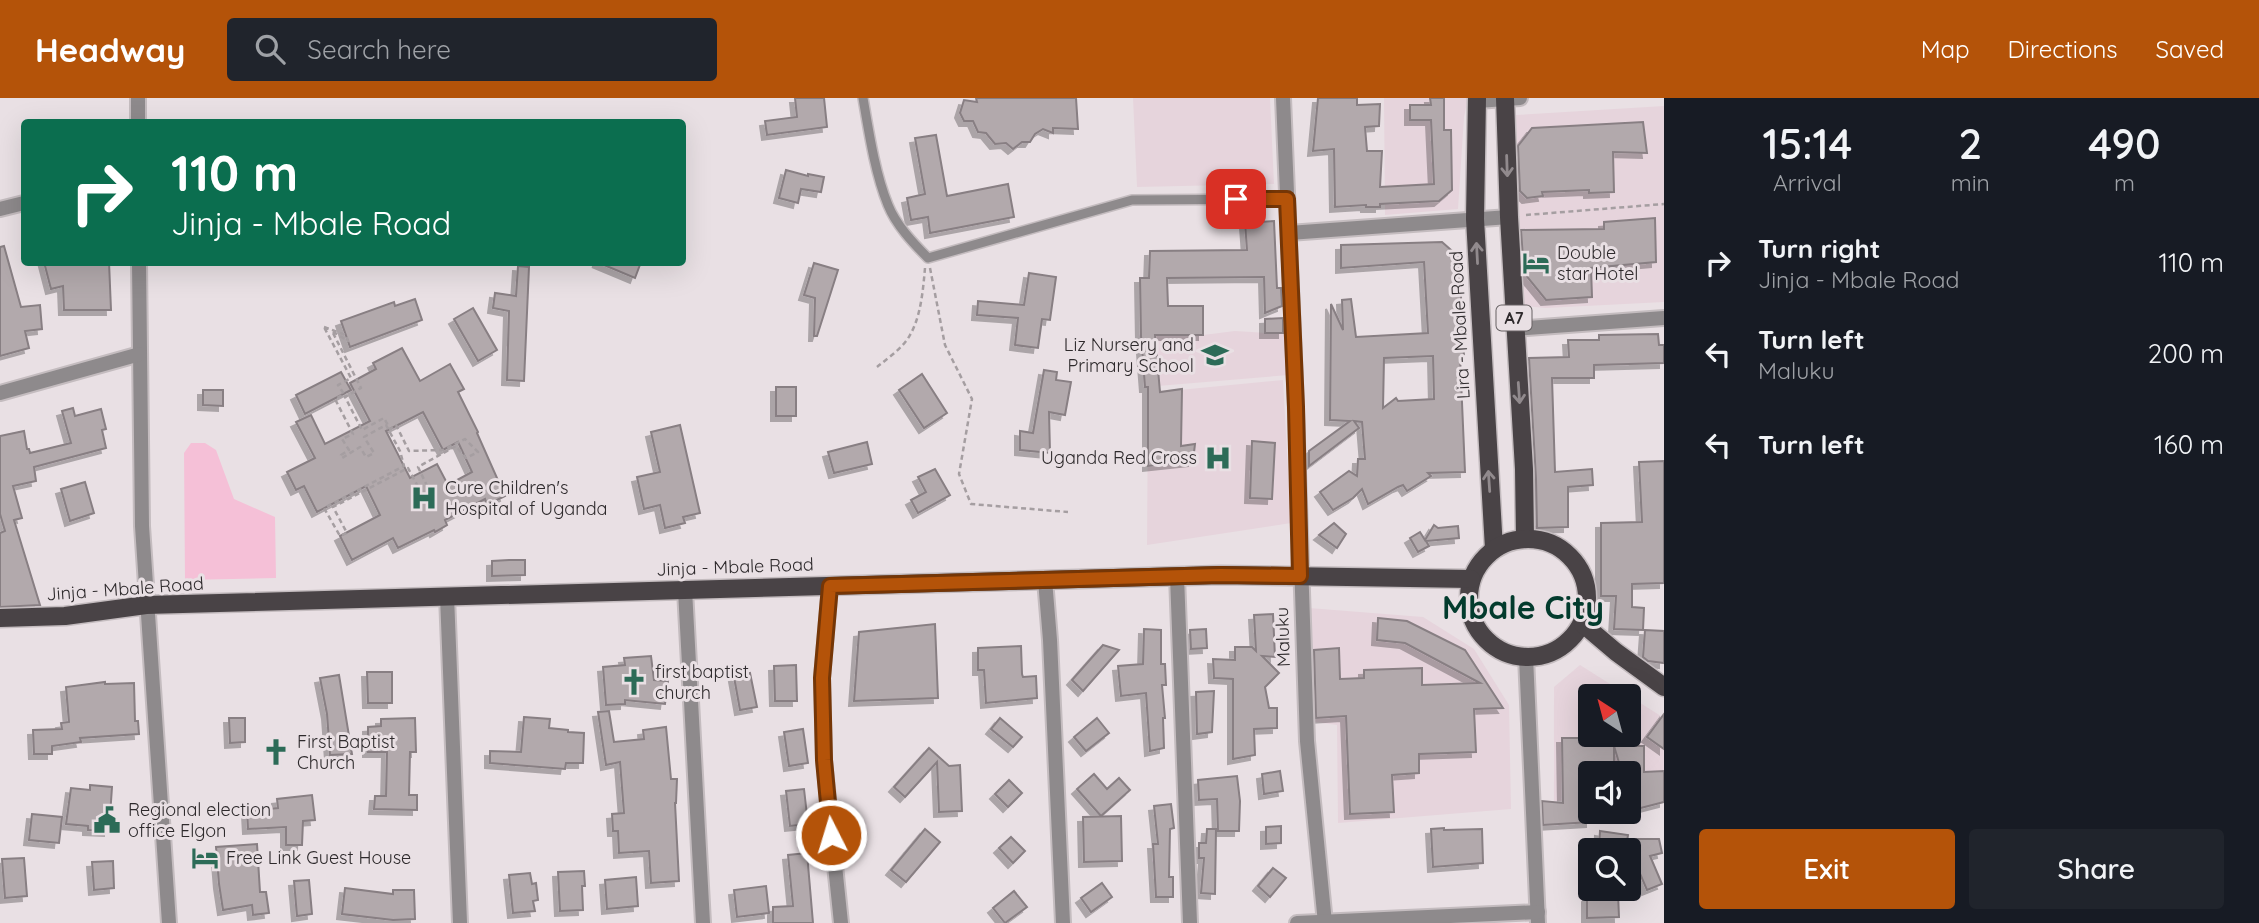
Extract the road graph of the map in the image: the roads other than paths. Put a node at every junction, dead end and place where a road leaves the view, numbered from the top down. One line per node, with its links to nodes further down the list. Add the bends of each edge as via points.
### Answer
1 (138, 98): 6 (street)
2 (863, 98): 7 (lane, via 888,206 928,258 1132,200)
3 (1283, 98): 7 (street, Maluku)
4 (1510, 98): 5 (street); 10 (main road, A7, one-way to 10)
5 (1477, 99): 11 (main road, Lira - Mbale Road / A7)
6 (138, 119)
7 (1287, 199): 12 (street, Maluku)
8 (21, 204): 9 (street)
9 (0, 209)
10 (1509, 217): 11 (street); 15 (main road, A7)
11 (1475, 219): 12 (street); 19 (main road, Lira - Mbale Road / A7, one-way to 11)
12 (1289, 233): 21 (street, Maluku)
13 (139, 266): 16 (street)
14 (1664, 318): 15 (street)
15 (1515, 330): 18 (main road, A7, one-way to 18)
16 (140, 354): 17 (street); 27 (street)
17 (0, 393)
18 (1525, 538): 19 (main road); 29 (main road, via 1555,544 1572,556 1584,573 1588,589)
19 (1494, 549): 22 (main road)
20 (1177, 576): 21 (main road, Jinja - Mbale Road); 23 (main road, Jinja - Mbale Road); 39 (street)
21 (1300, 576): 22 (main road, Jinja - Mbale Road); 33 (street, Maluku, via 1307,741)
22 (1471, 579): 30 (main road, via 1469,608 1480,634 1509,655)
23 (1045, 580): 24 (main road, Jinja - Mbale Road); 38 (street)
24 (830, 586): 25 (main road, Jinja - Mbale Road); 37 (street, via 822,678 824,760)
25 (685, 590): 26 (main road, Jinja - Mbale Road); 36 (street)
26 (447, 596): 27 (main road, Jinja - Mbale Road); 35 (street)
27 (146, 605): 28 (main road, Jinja - Mbale Road, via 65,616); 34 (street)
28 (0, 618)
29 (1583, 624): 30 (main road, via 1563,646); 31 (main road)
30 (1526, 657): 32 (street)
31 (1664, 687)
32 (1538, 918): 33 (street)
33 (1325, 922): 40 (street)
34 (169, 923)
35 (460, 923)
36 (703, 923)
37 (841, 923)
38 (1063, 923)
39 (1190, 923)
40 (1297, 923)

